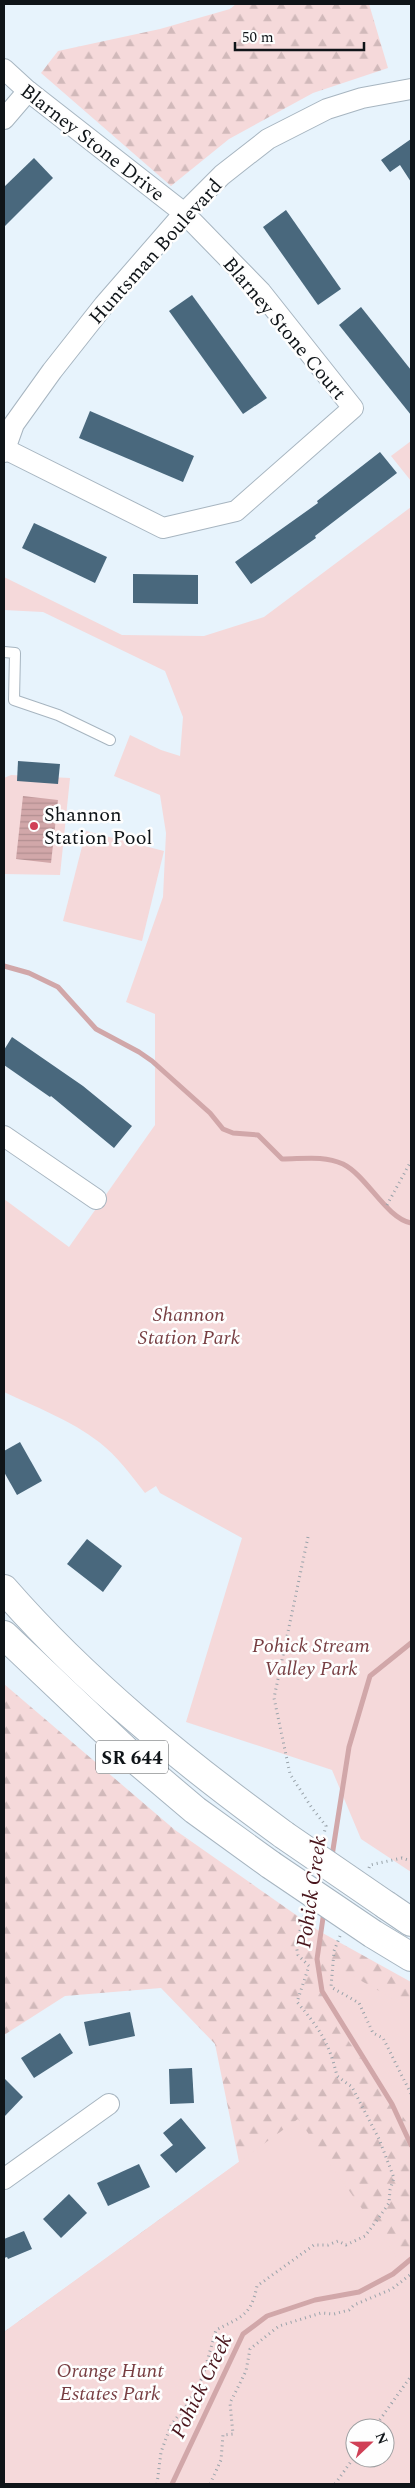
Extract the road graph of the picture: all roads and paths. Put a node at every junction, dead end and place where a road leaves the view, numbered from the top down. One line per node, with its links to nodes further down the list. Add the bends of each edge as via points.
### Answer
1 (4, 69): 3 (street, Blarney Stone Drive)
2 (411, 89): 5 (street, Huntsman Boulevard, via 362,98 327,109 289,127 248,153)
3 (28, 91): 4 (street); 5 (street, Blarney Stone Drive)
4 (4, 119)
5 (184, 213): 6 (street, Huntsman Boulevard); 7 (street, Blarney Stone Court, via 261,292 353,408 236,511 162,528)
6 (9, 421): 7 (street, Huntsman Boulevard)
7 (4, 450)
8 (4, 652): 9 (lane, via 15,653 14,700 58,715)
9 (110, 740)
10 (4, 1136): 12 (street)
11 (411, 1161): 13 (path)
12 (96, 1199)
13 (387, 1206)
14 (308, 1537): 17 (path, via 274,1698 290,1774 326,1826)
15 (4, 1588): 21 (main road, SR 644, bridge, via 56,1644 180,1757 284,1835)
16 (4, 1635): 23 (main road, SR 644, bridge, via 136,1760 195,1810 271,1865)
17 (322, 1844)
18 (411, 1861): 19 (path, via 402,1858 370,1865)
19 (367, 1874)
20 (306, 1907): 31 (path, via 296,1945 298,1955 309,1966 297,2002 321,2031 333,2057 337,2076 352,2087 379,2139 394,2178 389,2203 365,2236 346,2245 338,2242 314,2244 257,2286 254,2302 247,2314 216,2330 203,2376 189,2402 170,2425 161,2452)
21 (411, 1922)
22 (341, 1934): 24 (path, via 334,1951 331,1987 359,2003 373,2033 383,2038)
23 (411, 1957)
24 (411, 2094)
25 (109, 2104): 26 (street)
26 (4, 2179)
27 (411, 2274): 32 (path, via 392,2288 349,2310 321,2313 279,2326 250,2349 246,2371 230,2403 233,2434 223,2435 221,2460)
28 (411, 2376): 29 (path)
29 (381, 2418)
30 (346, 2468): 33 (path)
31 (157, 2484)
32 (210, 2484)
33 (335, 2484)

